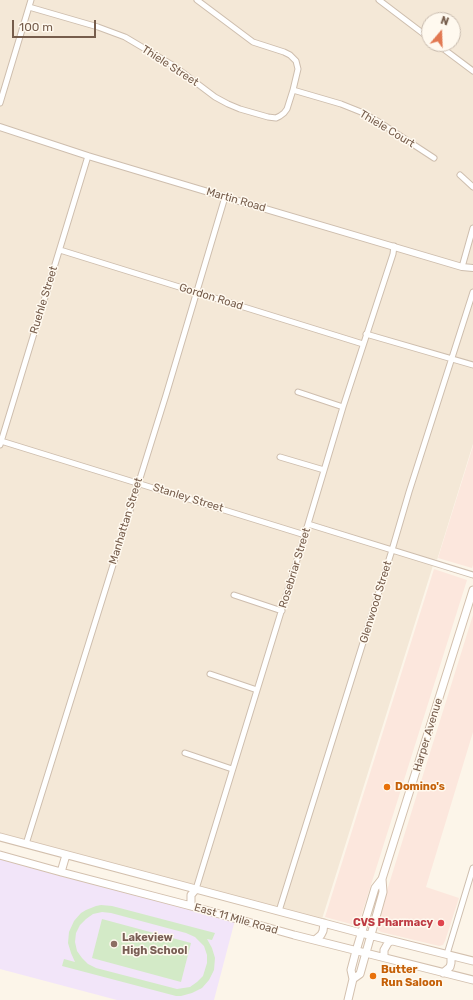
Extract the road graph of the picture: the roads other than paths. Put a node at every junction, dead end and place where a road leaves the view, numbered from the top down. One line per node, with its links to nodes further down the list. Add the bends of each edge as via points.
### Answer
1 (31, 0): 4 (street)
2 (197, 0): 8 (street, via 253,42 293,57 298,69)
3 (379, 0): 5 (street)
4 (29, 7): 8 (street, Thiele Street, via 125,37 174,66 215,97 240,109 276,118 287,109); 9 (street)
5 (421, 32)
6 (448, 52): 7 (street)
7 (473, 71)
8 (293, 90): 12 (street, Thiele Court, via 361,112)
9 (0, 103)
10 (0, 127): 11 (street, Martin Road)
11 (88, 156): 15 (street, Martin Road); 18 (street, Ruehle Street)
12 (434, 158)
13 (460, 175): 14 (street)
14 (473, 187)
15 (225, 197): 17 (street, Martin Road); 21 (street, Manhattan Street)
16 (473, 228): 19 (street)
17 (394, 246): 19 (street, Martin Road); 23 (street, Rosebriar Street)
18 (60, 250): 21 (street, Gordon Road); 29 (street, Ruehle Street)
19 (462, 266): 20 (street, Martin Road)
20 (473, 268)
21 (196, 292): 24 (street, Gordon Road); 32 (street, Manhattan Street)
22 (473, 292): 25 (street, Glenwood Street)
23 (366, 334): 24 (street, Rosebriar Street); 25 (street)
24 (363, 344): 28 (street, Rosebriar Street)
25 (452, 359): 26 (street); 35 (street, Glenwood Street)
26 (473, 365)
27 (298, 392): 28 (street)
28 (344, 407): 31 (street, Rosebriar Street)
29 (1, 443): 32 (street, Stanley Street)
30 (280, 457): 31 (street)
31 (324, 470): 33 (street, Rosebriar Street)
32 (138, 483): 34 (street, Stanley Street); 45 (street, Manhattan Street)
33 (308, 524): 34 (street, Rosebriar Street); 35 (street)
34 (305, 535): 39 (street, Rosebriar Street)
35 (392, 550): 36 (street); 53 (street, Glenwood Street)
36 (473, 575)
37 (473, 590): 50 (main road, Harper Avenue)
38 (234, 595): 39 (street)
39 (282, 611): 41 (street, Rosebriar Street)
40 (210, 674): 41 (street)
41 (257, 690): 43 (street, Rosebriar Street)
42 (185, 753): 43 (street)
43 (232, 769): 51 (street, Rosebriar Street)
44 (0, 837): 45 (main road, East 11 Mile Road)
45 (26, 844): 47 (main road, East 11 Mile Road)
46 (0, 855): 49 (main road, East 11 Mile Road)
47 (66, 855): 49 (main road); 51 (main road, East 11 Mile Road)
48 (473, 868): 61 (street)
49 (61, 872): 52 (main road, East 11 Mile Road)
50 (382, 879): 55 (main road, Harper Avenue, via 375,888); 56 (main road, Harper Avenue, via 383,892)
51 (196, 889): 52 (main road, via 191,896); 53 (main road, East 11 Mile Road)
52 (191, 906): 57 (main road, East 11 Mile Road)
53 (279, 911): 54 (main road, East 11 Mile Road)
54 (324, 923): 55 (main road, East 11 Mile Road); 57 (main road, via 321,935)
55 (361, 933): 56 (main road, East 11 Mile Road); 59 (main road, Harper Avenue)
56 (370, 935): 58 (main road, East 11 Mile Road); 60 (main road, Harper Avenue)
57 (315, 940): 59 (main road, East 11 Mile Road)
58 (391, 940): 61 (main road, East 11 Mile Road); 62 (main road, via 384,950)
59 (356, 951): 60 (main road, East 11 Mile Road); 65 (main road, Harper Avenue, via 351,970)
60 (365, 953): 62 (main road, East 11 Mile Road); 65 (main road, Harper Avenue, via 360,974)
61 (449, 955): 63 (main road, East 11 Mile Road); 64 (main road, via 452,960 450,967)
62 (384, 957): 64 (main road, East 11 Mile Road)
63 (473, 961)
64 (443, 972): 66 (main road, East 11 Mile Road)
65 (353, 980): 67 (main road, Harper Avenue)
66 (473, 980)
67 (348, 1000)

